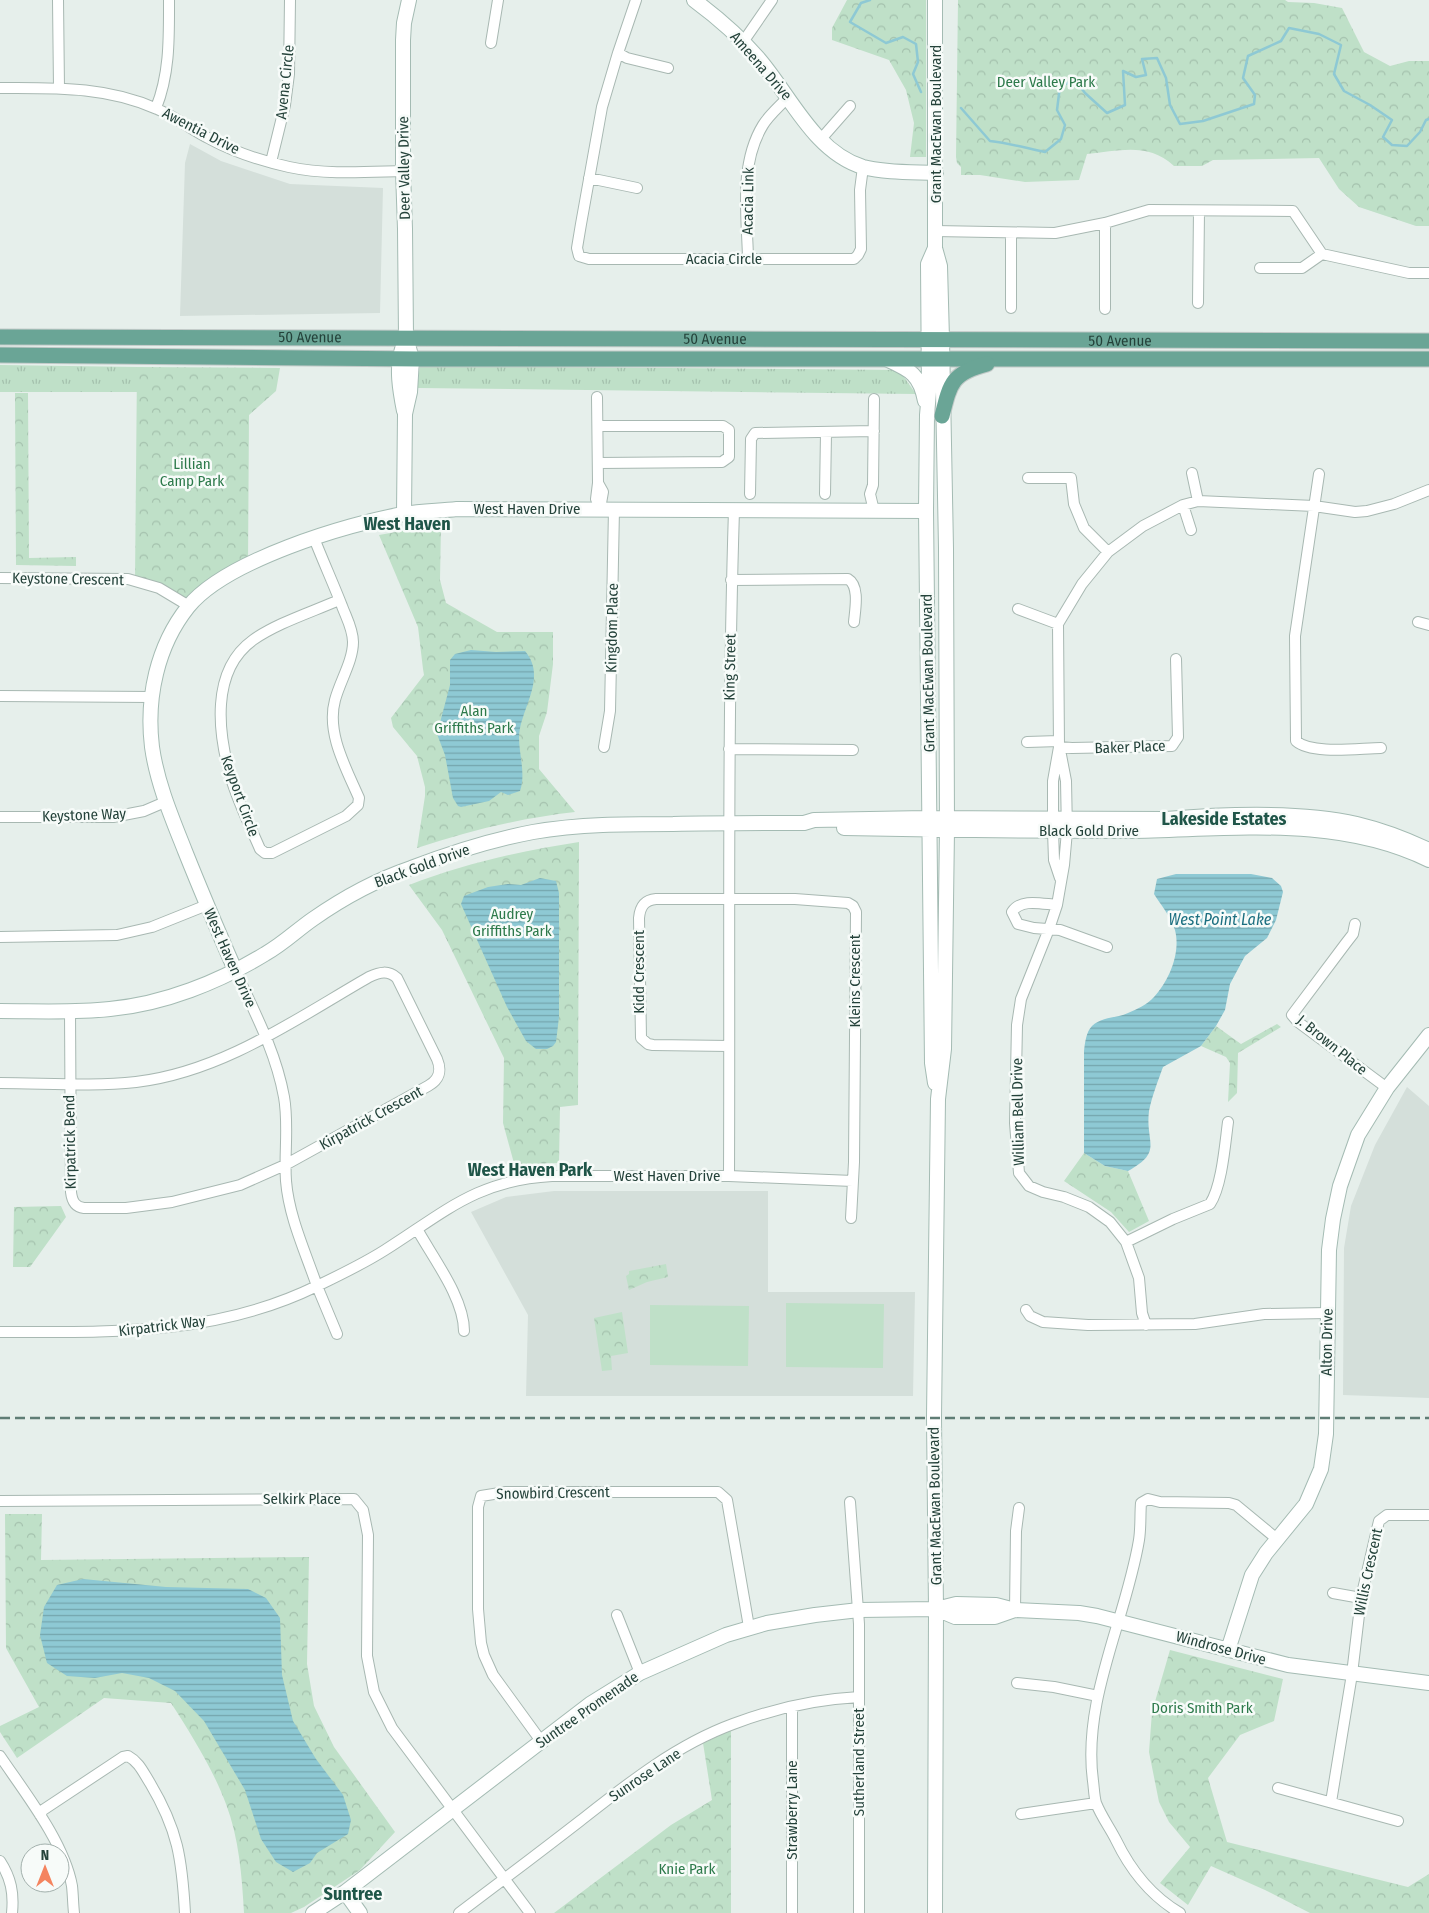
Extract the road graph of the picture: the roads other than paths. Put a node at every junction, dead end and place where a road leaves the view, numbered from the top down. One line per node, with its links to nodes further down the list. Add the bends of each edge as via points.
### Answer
1 (58, 0): 15 (street)
2 (169, 0): 18 (street, via 167,74)
3 (290, 0): 20 (street, Avena Circle, via 288,82)
4 (409, 0): 22 (main road, Deer Valley Drive, via 403,40)
5 (498, 0): 11 (street)
6 (636, 0): 12 (street, Acacia Circle)
7 (694, 0): 10 (main road, Ameena Drive)
8 (772, 0): 10 (street)
9 (935, 0): 23 (main road, Grant MacEwan Boulevard)
10 (743, 42): 16 (main road, Ameena Drive)
11 (491, 43)
12 (618, 53): 13 (street); 24 (street, Acacia Circle, via 602,108)
13 (668, 68)
14 (0, 88): 15 (street, Awentia Drive)
15 (59, 88): 18 (street, Awentia Drive, via 102,93)
16 (788, 96): 19 (main road, Ameena Drive); 31 (street, Acacia Link, via 764,124 749,159 746,204)
17 (850, 106): 19 (street)
18 (156, 108): 20 (street, Awentia Drive, via 221,145)
19 (821, 139): 21 (main road, Ameena Drive, via 837,153)
20 (271, 162): 22 (street, Awentia Drive, via 312,171)
21 (863, 166): 23 (main road, Ameena Drive, via 895,172); 31 (street, Acacia Circle, via 860,249 854,259)
22 (402, 172): 37 (main road, Deer Valley Drive)
23 (936, 173): 28 (main road, Grant MacEwan Boulevard)
24 (589, 178): 25 (street); 31 (street, Acacia Circle, via 579,256 589,259)
25 (637, 188)
26 (1199, 211): 27 (street, via 1149,210); 30 (street, via 1293,211); 34 (street)
27 (1105, 223): 29 (street, via 1055,234); 36 (street)
28 (936, 231): 29 (street); 39 (main road, Grant MacEwan Boulevard, via 935,248 928,264)
29 (1011, 233): 35 (street)
30 (1322, 254): 32 (street, via 1302,268); 33 (street, via 1409,273)
31 (748, 258)
32 (1260, 268)
33 (1429, 273)
34 (1198, 303)
35 (1011, 308)
36 (1104, 309)
37 (406, 337): 38 (main road, 50 Avenue); 39 (main road, 50 Avenue); 42 (main road, Deer Valley Drive)
38 (0, 338)
39 (935, 339): 40 (main road, 50 Avenue); 44 (main road, Grant MacEwan Boulevard)
40 (1429, 341)
41 (0, 355): 42 (main road, 50 Avenue)
42 (405, 359): 43 (main road, 50 Avenue); 68 (main road, Deer Valley Drive, via 410,392 405,414)
43 (886, 359): 44 (main road, 50 Avenue); 49 (main road, via 916,375)
44 (936, 359): 45 (main road, 50 Avenue); 49 (main road, Grant MacEwan Boulevard)
45 (1007, 359): 46 (main road, 50 Avenue); 49 (main road, via 974,367 961,374 948,389)
46 (1429, 359)
47 (597, 397): 50 (street)
48 (874, 399): 51 (street)
49 (935, 416): 67 (main road, Grant MacEwan Boulevard); 94 (main road, Grant MacEwan Boulevard, via 946,548)
50 (598, 426): 53 (street); 53 (street, via 722,426 729,430 729,457 722,462)
51 (874, 432): 52 (street); 66 (street, via 873,484 877,501)
52 (826, 433): 58 (street, via 755,433 751,439); 59 (street)
53 (598, 463): 63 (street, via 598,483 603,492)
54 (1192, 473): 60 (street)
55 (1319, 474): 62 (street)
56 (1028, 478): 71 (street, via 1071,478 1074,504 1084,528)
57 (1429, 490): 62 (street, via 1367,511 1345,512)
58 (750, 494)
59 (825, 494)
60 (1198, 501): 61 (street); 62 (street)
61 (1184, 505): 69 (street); 71 (street, via 1144,526)
62 (1314, 506): 87 (street, via 1295,636 1296,741 1315,749)
63 (600, 509): 64 (main road, West Haven Drive); 68 (main road, West Haven Drive, via 457,509)
64 (614, 509): 65 (main road, West Haven Drive); 86 (street, Kingdom Place, via 610,711)
65 (734, 510): 66 (main road, West Haven Drive); 73 (street, King Street)
66 (874, 511): 67 (main road, West Haven Drive)
67 (926, 511): 93 (main road, Grant MacEwan Boulevard)
68 (404, 514): 70 (main road, West Haven Drive)
69 (1191, 530)
70 (314, 538): 74 (street, Keyport Circle); 75 (main road, West Haven Drive, via 230,574)
71 (1108, 552): 79 (street, via 1082,584)
72 (0, 578): 75 (street, Keystone Crescent, via 128,579 159,588)
73 (731, 580): 77 (street, via 848,579 855,587); 88 (street, King Street)
74 (339, 600): 74 (street, Keyport Circle, via 353,641 335,701 333,726 340,754 359,798 358,805 346,816 272,853 265,853 260,849 235,789 224,751 221,710 226,675 237,656 253,640)
75 (189, 606): 83 (main road, West Haven Drive, via 163,650)
76 (1018, 609): 79 (street)
77 (854, 622)
78 (1418, 622): 80 (street)
79 (1058, 624): 85 (street, William Bell Drive)
80 (1429, 625)
81 (1176, 659): 85 (street, Baker Place, via 1178,737 1172,746 1072,748)
82 (0, 696): 83 (street)
83 (152, 697): 90 (main road, West Haven Drive, via 152,748)
84 (1027, 742): 85 (street)
85 (1059, 744): 95 (street, William Bell Drive, via 1053,781)
86 (604, 747)
87 (1381, 748)
88 (728, 749): 89 (street); 92 (street, King Street)
89 (853, 750)
90 (165, 802): 91 (street, Keystone Way, via 144,811 113,817); 99 (main road, West Haven Drive)
91 (0, 817)
92 (728, 823): 93 (main road, Black Gold Drive, via 804,823 820,828); 98 (street, West Haven Drive); 105 (main road, Black Gold Drive, via 578,826 533,832 468,848 368,886 328,909 266,954)
93 (930, 824): 94 (main road, Black Gold Drive); 114 (main road, Grant MacEwan Boulevard, via 932,1063)
94 (947, 824): 95 (main road, Black Gold Drive); 114 (main road, Grant MacEwan Boulevard, via 944,1050)
95 (1060, 825): 96 (main road, Black Gold Drive, via 1205,816 1312,818 1374,829); 97 (main road, Black Gold Drive, via 1306,828 1384,843); 100 (street, William Bell Drive, via 1054,860 1060,878)
96 (1429, 850)
97 (1429, 860)
98 (729, 899): 110 (street, West Haven Drive); 110 (street, Kidd Crescent, via 648,900 641,908 639,918 641,1038 653,1045); 118 (street, Kleins Crescent, via 834,901 848,903 856,912)
99 (207, 905): 103 (street, via 152,927 117,935); 105 (main road, West Haven Drive)
100 (1057, 905): 102 (street, William Bell Drive); 102 (street, via 1024,903 1017,905 1012,912 1018,924)
101 (1355, 924): 113 (street, J. Brown Place, via 1353,934 1292,1014 1298,1022)
102 (1049, 929): 104 (street); 121 (street, William Bell Drive, via 1021,999 1017,1025 1015,1113 1019,1173 1029,1186 1089,1207 1110,1222)
103 (0, 937)
104 (1107, 947)
105 (235, 970): 107 (main road, Black Gold Drive, via 151,1003 110,1010); 108 (street, West Haven Drive)
106 (0, 1011): 107 (main road, Black Gold Drive)
107 (70, 1011): 112 (street, Kirpatrick Bend)
108 (265, 1037): 112 (street, via 227,1056 174,1074 137,1082); 116 (street, West Haven Drive, via 277,1065 285,1099); 116 (street, Kirpatrick Crescent, via 369,977 388,973 401,985 440,1066 439,1075 432,1084)
109 (1428, 1038): 113 (main road, Alton Drive)
110 (729, 1046): 117 (street, West Haven Drive)
111 (0, 1083): 112 (street)
112 (70, 1083): 116 (street, Kirpatrick Bend, via 70,1192 79,1208 126,1208 180,1200 240,1185)
113 (1387, 1088): 124 (main road, Alton Drive, via 1358,1135 1340,1186 1329,1250)
114 (938, 1099): 136 (main road, Grant MacEwan Boulevard, via 934,1417)
115 (1228, 1122): 121 (street, via 1215,1193 1210,1204)
116 (286, 1165): 122 (street, West Haven Drive, via 291,1212)
117 (729, 1176): 118 (street); 120 (street, West Haven Drive, via 552,1176 520,1180 466,1197)
118 (853, 1181): 119 (street, Kleins Crescent)
119 (851, 1218)
120 (417, 1229): 122 (street, West Haven Drive); 126 (street, via 458,1301)
121 (1126, 1242): 125 (street, William Bell Drive, via 1139,1278)
122 (317, 1286): 127 (street, Kirpatrick Way, via 254,1312 185,1325 113,1332); 128 (street)
123 (1026, 1310): 125 (street, via 1030,1316 1055,1324)
124 (1328, 1313): 125 (street, via 1264,1314 1195,1324); 133 (main road, Alton Drive, via 1326,1426 1321,1469 1306,1504)
125 (1146, 1325)
126 (464, 1331)
127 (0, 1332)
128 (337, 1334)
129 (0, 1501): 155 (street, Selkirk Place, via 354,1499 364,1510 368,1535 367,1656 374,1692 392,1728)
130 (850, 1502): 137 (street, Sutherland Street)
131 (1019, 1508): 138 (street)
132 (1429, 1515): 135 (street, Willis Crescent, via 1387,1515 1378,1521)
133 (1277, 1540): 140 (street, via 1229,1502 1144,1500 1141,1502 1139,1542); 142 (main road, Alton Drive, via 1252,1575)
134 (1333, 1593): 135 (street)
135 (1361, 1598): 144 (street, Willis Crescent)
136 (936, 1609): 137 (main road, Suntree Promenade); 138 (main road, Windrose Drive, via 955,1617 995,1617); 172 (main road, Grant MacEwan Boulevard)
137 (859, 1610): 141 (main road, Suntree Promenade, via 815,1614); 148 (street, Sutherland Street)
138 (1015, 1610): 140 (main road, Windrose Drive, via 1079,1613)
139 (616, 1615): 143 (street)
140 (1119, 1620): 142 (main road, Windrose Drive); 147 (street)
141 (749, 1628): 143 (main road, Suntree Promenade); 150 (street, Snowbird Crescent, via 727,1500 718,1492 506,1492 481,1496 478,1507 481,1643 493,1676)
142 (1228, 1650): 144 (main road, Windrose Drive, via 1288,1665)
143 (640, 1673): 150 (main road, Suntree Promenade, via 590,1704)
144 (1352, 1674): 146 (main road, Windrose Drive); 153 (street, Willis Crescent)
145 (1017, 1683): 147 (street)
146 (1429, 1683)
147 (1098, 1696): 154 (street, via 1091,1754)
148 (859, 1697): 149 (street, Sunrose Lane); 171 (street, Sutherland Street)
149 (792, 1707): 160 (street, Sunrose Lane, via 733,1724 661,1762); 170 (street, Strawberry Lane)
150 (541, 1741): 155 (main road, Suntree Promenade)
151 (0, 1756): 157 (street)
152 (1278, 1788): 153 (street)
153 (1331, 1802): 158 (street)
154 (1096, 1803): 156 (street); 162 (street, via 1124,1857 1142,1881)
155 (454, 1810): 160 (street, Selkirk Place); 161 (main road, Suntree Promenade)
156 (1021, 1814)
157 (40, 1815): 164 (street, via 61,1854 72,1885); 165 (street, via 123,1757 136,1761 165,1808 177,1844)
158 (1398, 1821)
159 (0, 1862): 163 (street, via 13,1888)
160 (505, 1879): 168 (street, Sunrose Lane); 169 (street, Selkirk Place)
161 (345, 1892): 166 (main road, Suntree Promenade); 167 (main road)
162 (1176, 1912)
163 (12, 1913)
164 (74, 1913)
165 (185, 1913)
166 (313, 1913)
167 (360, 1913)
168 (459, 1913)
169 (530, 1913)
170 (792, 1913)
171 (859, 1913)
172 (935, 1913)

